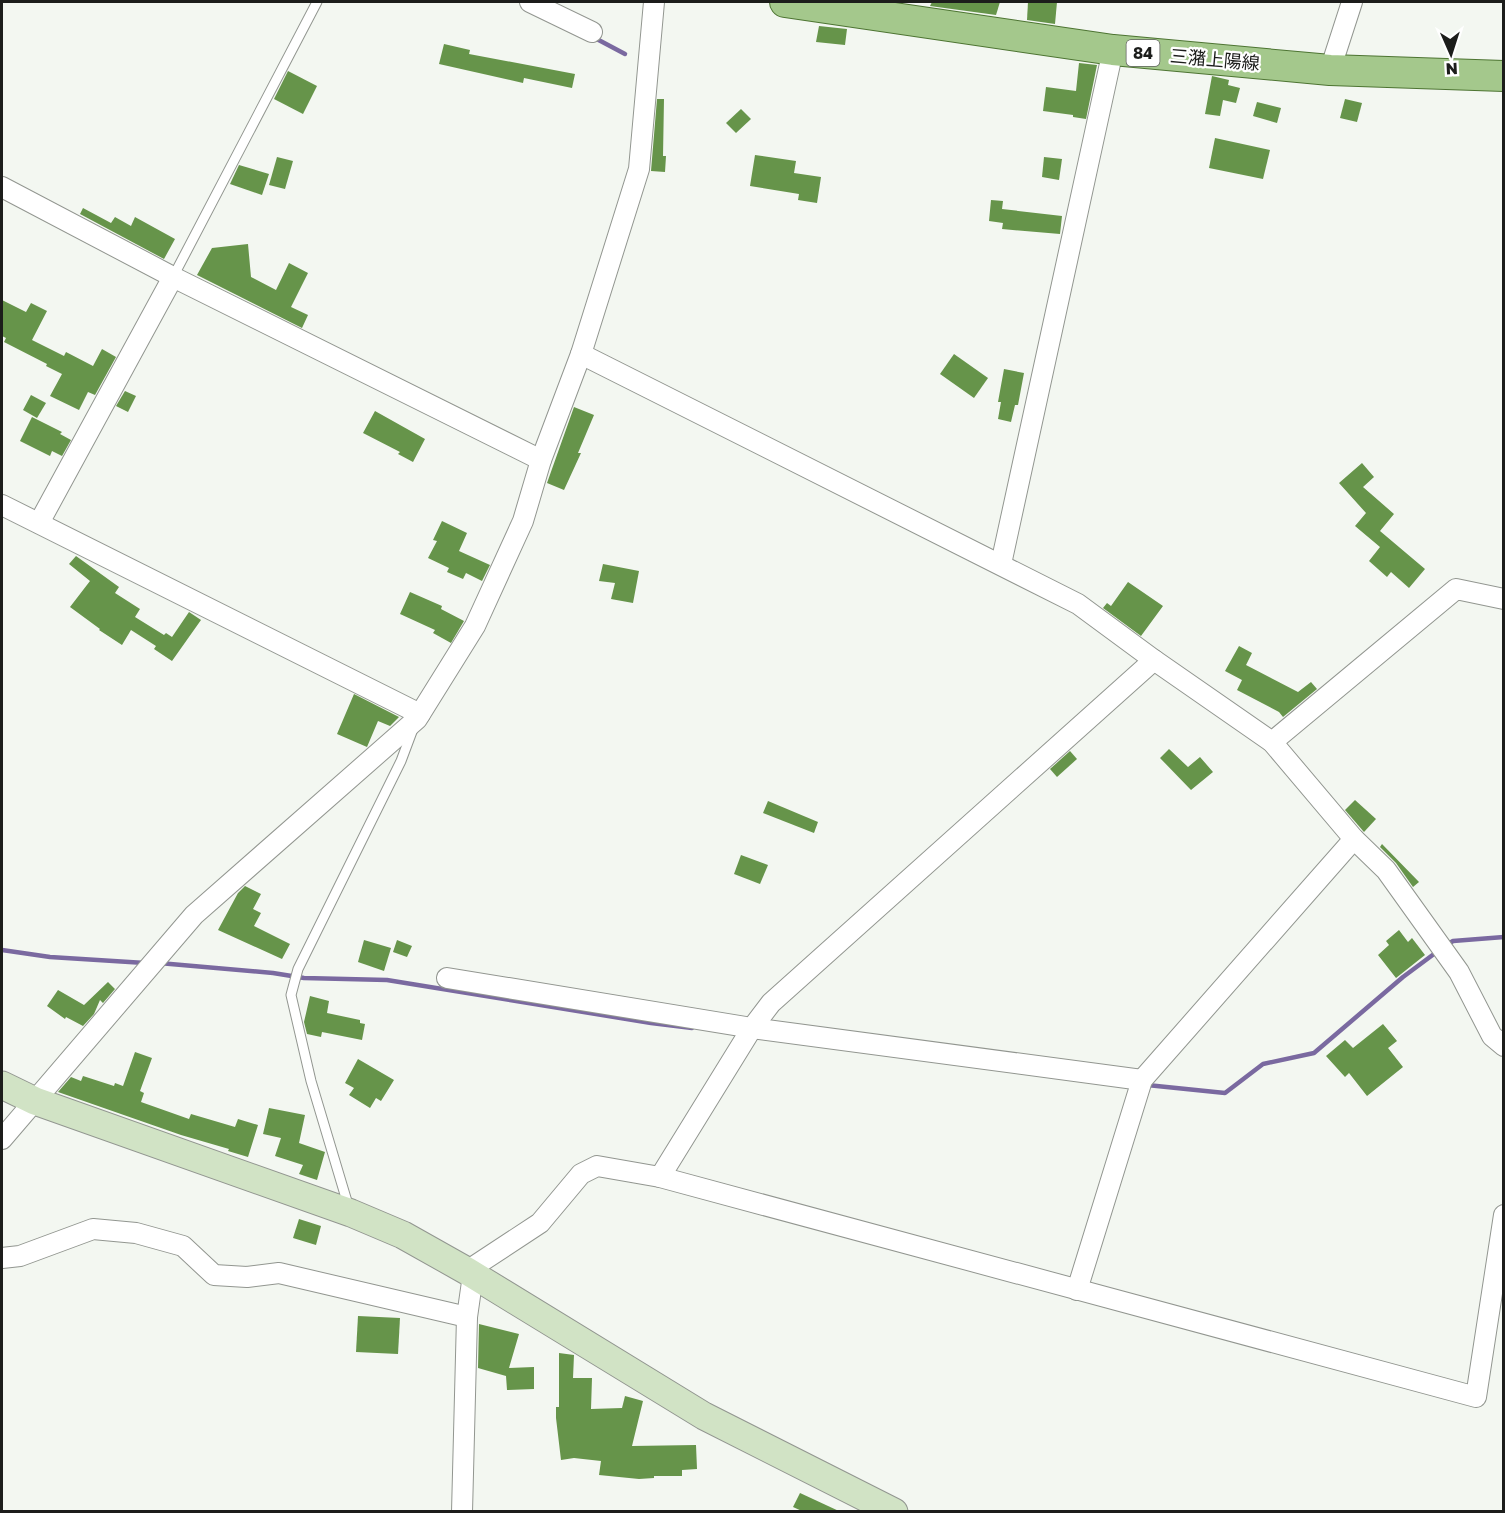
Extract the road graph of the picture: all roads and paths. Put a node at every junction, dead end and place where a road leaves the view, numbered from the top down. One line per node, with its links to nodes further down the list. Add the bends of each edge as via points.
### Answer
1 (316, 2): 11 (lane)
2 (530, 2): 6 (street)
3 (654, 2): 12 (street, via 639,169)
4 (785, 2): 7 (main road, 三潴上陽線 / 84)
5 (1352, 2): 8 (street)
6 (592, 32)
7 (1113, 50): 8 (main road, 三潴上陽線 / 84); 16 (street)
8 (1330, 70): 9 (main road, 三潴上陽線 / 84)
9 (1503, 76)
10 (2, 187): 11 (street)
11 (173, 278): 13 (street); 15 (street)
12 (581, 354): 13 (street); 16 (street)
13 (541, 460): 19 (street, via 523,521 475,626)
14 (2, 505): 15 (street)
15 (39, 523): 19 (street)
16 (1000, 564): 18 (street, via 1078,604)
17 (1503, 599): 20 (street, via 1456,589)
18 (1154, 660): 20 (street); 23 (street, via 771,1003)
19 (419, 717): 27 (street, via 194,915); 30 (lane, via 298,969 291,995 311,1081)
20 (1272, 742): 21 (street)
21 (1354, 839): 24 (street, via 1386,870 1459,972 1492,1036); 25 (street)
22 (447, 978): 23 (street)
23 (752, 1028): 25 (street); 29 (street)
24 (1503, 1046)
25 (1142, 1080): 34 (street)
26 (2, 1085): 27 (street)
27 (35, 1101): 28 (street); 30 (street)
28 (2, 1139)
29 (660, 1177): 33 (street, via 597,1166 581,1174 540,1223); 34 (street)
30 (351, 1213): 33 (street, via 403,1235)
31 (1503, 1215): 34 (street, via 1476,1397)
32 (2, 1258): 35 (street, via 20,1256 93,1229 136,1233 183,1246 214,1275 247,1277 279,1273)
33 (470, 1273): 35 (street); 37 (street, via 704,1416)
34 (1077, 1290)
35 (467, 1317): 36 (street)
36 (462, 1512)
37 (894, 1512)

